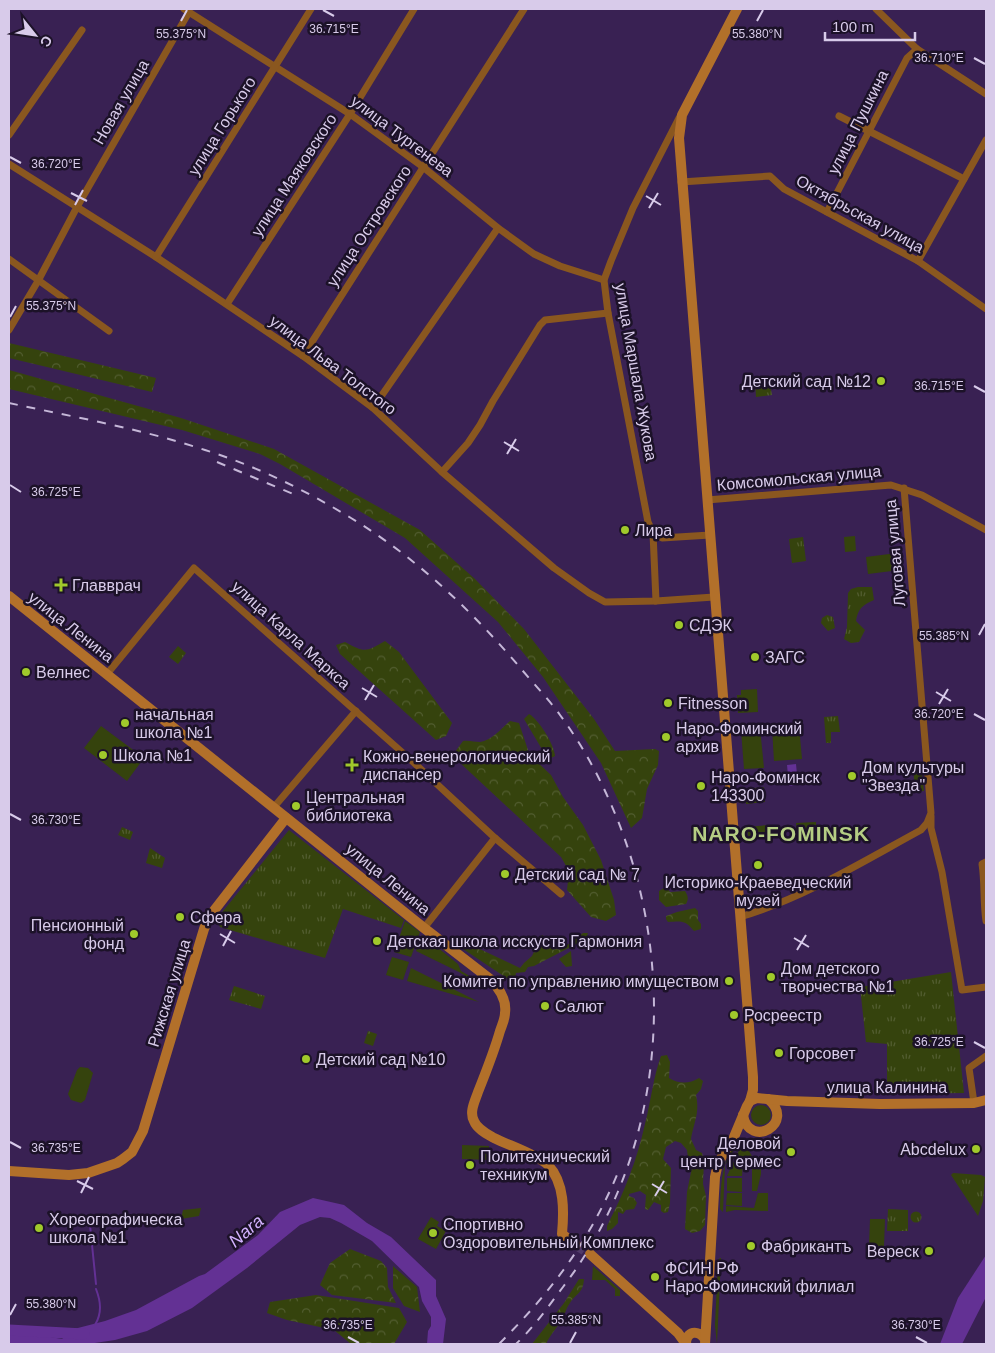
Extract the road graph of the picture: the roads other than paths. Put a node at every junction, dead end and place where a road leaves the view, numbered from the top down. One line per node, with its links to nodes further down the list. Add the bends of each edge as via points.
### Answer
1 (311, 9): 9 (street, улица Горького)
2 (414, 9): 11 (street, улица Маяковского)
3 (524, 9): 18 (street, улица Островского)
4 (737, 9): 12 (street, улица Маршала Жукова)
5 (876, 9): 8 (street)
6 (186, 10): 9 (street, улица Тургенева); 21 (street, Новая улица)
7 (82, 30): 15 (street)
8 (917, 49): 10 (street); 14 (street, улица Пушкина, via 907,58)
9 (276, 66): 11 (street, улица Тургенева); 24 (street, улица Горького)
10 (986, 94)
11 (350, 114): 18 (street, улица Тургенева); 29 (street, улица Маяковского)
12 (682, 114): 20 (street, улица Маршала Жукова, via 679,138); 27 (street, улица Маршала Жукова, via 633,208)
13 (839, 116): 14 (street)
14 (868, 132): 19 (street); 22 (street, улица Пушкина)
15 (9, 135)
16 (986, 140): 19 (street)
17 (9, 164): 21 (street, улица Льва Толстого)
18 (423, 167): 23 (street, улица Тургенева); 34 (street, улица Островского)
19 (964, 179): 26 (street)
20 (681, 182): 22 (street, Октябрьская улица, via 770,176 784,189); 38 (street, улица Маршала Жукова)
21 (77, 206): 24 (street, улица Льва Толстого); 28 (street, Новая улица)
22 (827, 212): 26 (street, Октябрьская улица)
23 (498, 228): 27 (street, улица Тургенева, via 534,254); 35 (street)
24 (156, 258): 29 (street, улица Льва Толстого)
25 (9, 259): 28 (street)
26 (918, 261): 30 (street, Октябрьская улица)
27 (604, 280): 31 (street, улица Маршала Жукова)
28 (38, 281): 32 (street, Новая улица); 33 (street)
29 (227, 304): 34 (street, улица Льва Толстого)
30 (986, 309)
31 (608, 313): 36 (street, via 545,320 468,443); 40 (street, улица Маршала Жукова, via 647,516)
32 (9, 330)
33 (110, 331)
34 (302, 356): 35 (street, улица Льва Толстого)
35 (373, 408): 36 (street, улица Льва Толстого)
36 (442, 472): 44 (street, улица Льва Толстого, via 554,568 605,602)
37 (904, 488): 38 (street, Комсомольская улица, via 891,485); 39 (street, Комсомольская улица); 48 (street, Луговая улица)
38 (707, 500): 41 (street, улица Маршала Жукова)
39 (986, 530)
40 (653, 532): 41 (street, via 662,538); 44 (street, улица Маршала Жукова)
41 (710, 535): 43 (street, улица Маршала Жукова)
42 (9, 596): 45 (street, улица Ленина)
43 (714, 597): 44 (street, улица Льва Толстого); 53 (street, улица Маршала Жукова)
44 (656, 601)
45 (106, 674): 46 (street, улица Карла Маркса, via 194,568); 47 (street, улица Ленина)
46 (356, 711): 47 (street); 50 (street, улица Карла Маркса)
47 (274, 807): 49 (street, улица Ленина)
48 (931, 812): 53 (street, Луговая улица, via 921,830 796,896); 56 (street, via 962,990)
49 (286, 818): 55 (street, улица Ленина); 68 (street, Рижская улица, via 209,917 140,1140 132,1152 117,1163 88,1173)
50 (495, 838): 52 (street, улица Карла Маркса); 55 (street)
51 (986, 862): 54 (street, via 982,864)
52 (561, 894)
53 (740, 917): 58 (street, улица Маршала Жукова)
54 (986, 921)
55 (424, 928): 69 (street, улица Ленина, via 490,979 502,994 506,1012 472,1108 473,1121 490,1135 548,1164 560,1185 562,1234)
56 (986, 987)
57 (986, 1056): 63 (street, via 969,1068)
58 (753, 1090): 59 (street); 61 (street, улица Маршала Жукова)
59 (766, 1098): 61 (street); 62 (street, улица Калинина); 64 (street)
60 (986, 1100): 63 (street, улица Калинина)
61 (750, 1101): 65 (street)
62 (787, 1101): 63 (street, улица Калинина); 64 (street)
63 (974, 1103)
64 (777, 1112): 66 (street, via 773,1126 764,1132)
65 (743, 1115): 66 (street, via 746,1125); 67 (street)
66 (752, 1130): 67 (street)
67 (734, 1137): 71 (street, via 718,1163 715,1176)
68 (9, 1171)
69 (576, 1245)
70 (590, 1254): 72 (street)
71 (706, 1321): 73 (street); 74 (street)
72 (678, 1333): 73 (street); 75 (street)
73 (693, 1333): 74 (street, via 702,1334); 75 (street, via 686,1339)
74 (705, 1342)
75 (686, 1344)

